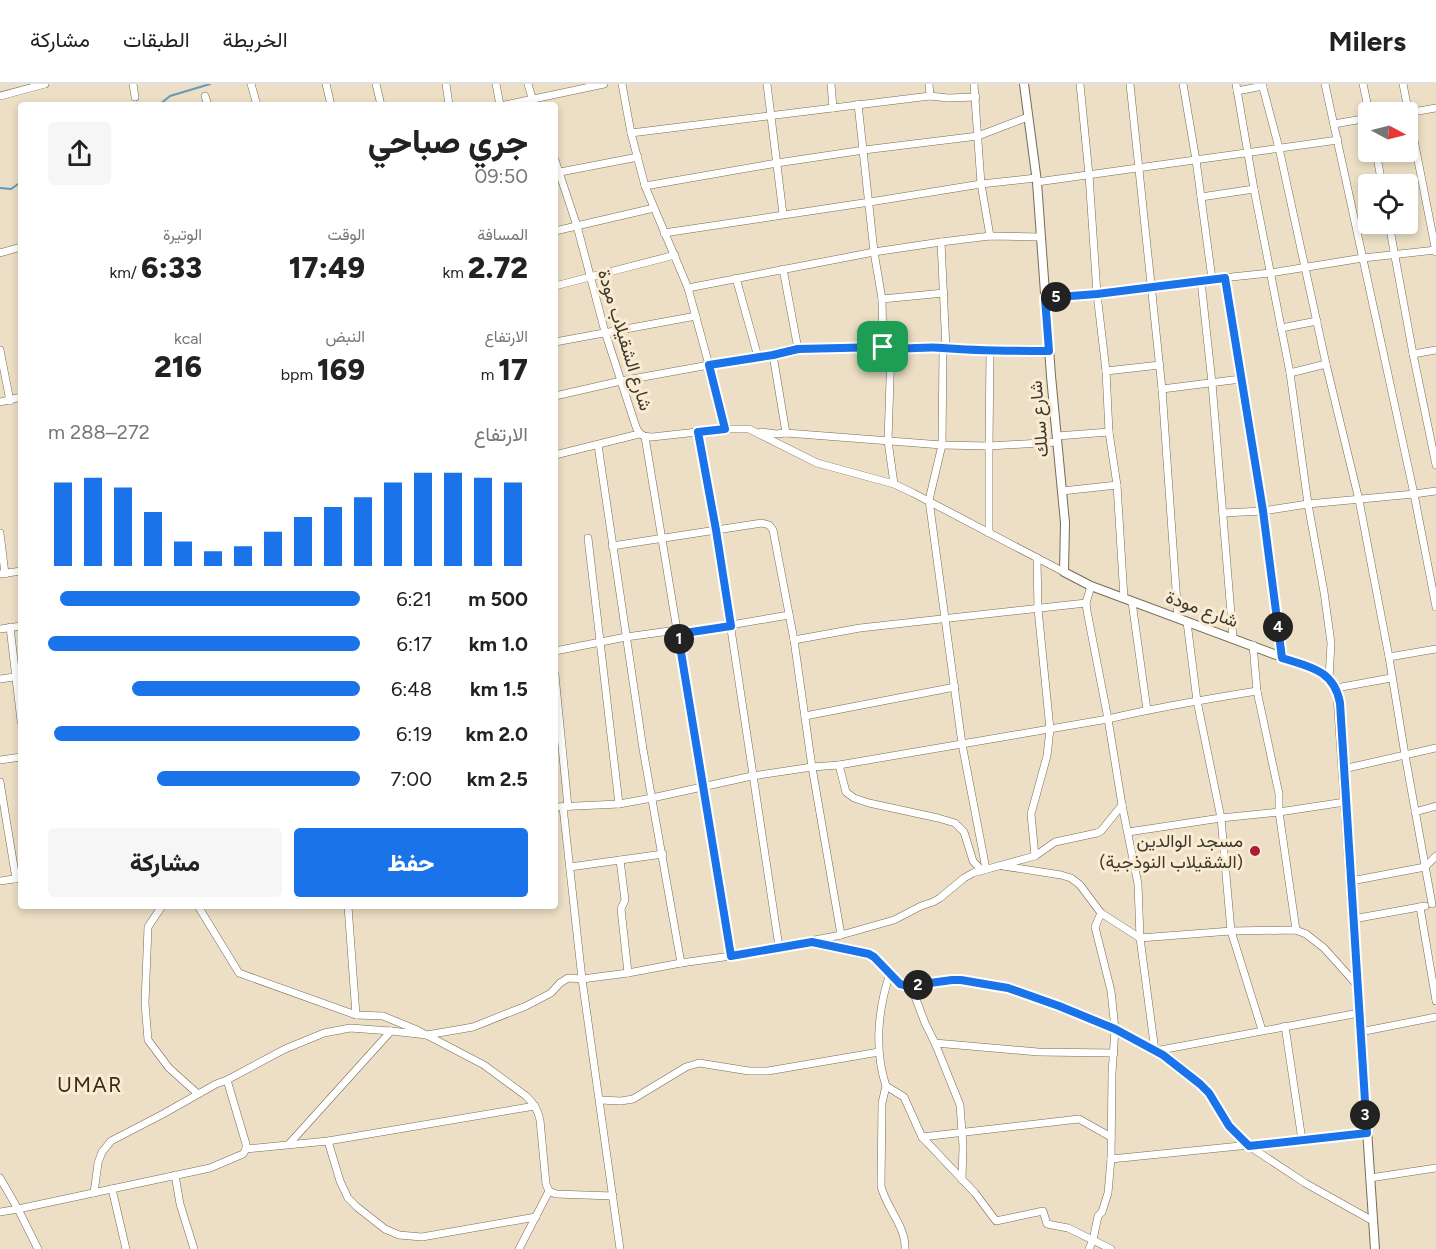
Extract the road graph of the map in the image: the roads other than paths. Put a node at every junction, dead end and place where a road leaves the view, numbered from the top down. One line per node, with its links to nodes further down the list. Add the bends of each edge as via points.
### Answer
1 (45, 84): 23 (street)
2 (132, 84): 28 (street)
3 (251, 84): 31 (street)
4 (326, 84): 32 (street)
5 (376, 84): 33 (street)
6 (446, 84): 34 (street)
7 (496, 84): 35 (street)
8 (528, 84): 36 (street)
9 (604, 84): 36 (street)
10 (622, 84): 47 (street)
11 (767, 84): 43 (street)
12 (831, 84): 40 (street)
13 (929, 84): 27 (street)
14 (975, 84): 29 (street)
15 (1024, 84): 44 (street, شارع سلك)
16 (1080, 84): 60 (street)
17 (1130, 84): 57 (street)
18 (1183, 84): 54 (street)
19 (1325, 84): 46 (street)
20 (1364, 84): 37 (street)
21 (1403, 84): 38 (street)
22 (1262, 85): 24 (street); 50 (street)
23 (31, 86): 25 (street)
24 (1236, 88): 52 (street)
25 (0, 96)
26 (205, 96): 30 (street)
27 (930, 96): 29 (street); 39 (street)
28 (135, 97)
29 (976, 97): 48 (street)
30 (207, 102)
31 (256, 102)
32 (330, 102)
33 (380, 102)
34 (449, 102)
35 (501, 102)
36 (532, 102)
37 (1367, 102)
38 (1406, 102)
39 (858, 104): 40 (street); 51 (street)
40 (833, 108): 43 (street)
41 (1436, 108): 42 (street)
42 (1418, 111)
43 (771, 115): 47 (street); 56 (street)
44 (1028, 117): 48 (street); 61 (street, شارع سلك)
45 (1358, 120): 46 (street)
46 (1334, 124): 49 (street)
47 (631, 133): 53 (street)
48 (978, 136): 51 (street); 62 (street)
49 (1338, 140): 50 (street); 82 (street)
50 (1279, 148): 52 (street); 83 (street)
51 (864, 150): 56 (street); 66 (street)
52 (1248, 152): 54 (street); 64 (street)
53 (638, 157): 58 (street); 63 (street)
54 (1196, 160): 57 (street); 65 (street)
55 (1418, 162): 78 (street)
56 (777, 163): 63 (street); 68 (street)
57 (1139, 167): 60 (street); 92 (street)
58 (558, 172)
59 (558, 175): 69 (street, شارع الشقيلاب مودة)
60 (1089, 175): 61 (street); 95 (street)
61 (1036, 180): 62 (street); 74 (street, شارع سلك)
62 (981, 184): 66 (street); 73 (street)
63 (645, 186): 67 (street)
64 (1254, 189): 65 (street); 85 (street)
65 (1201, 197): 89 (street)
66 (870, 202): 68 (street); 77 (street)
67 (654, 208): 69 (street); 71 (street)
68 (783, 214): 71 (street)
69 (576, 226): 70 (street); 86 (street, شارع الشقيلاب مودة)
70 (558, 230)
71 (664, 233): 80 (street)
72 (1391, 234): 81 (street)
73 (990, 236): 74 (street); 75 (street)
74 (1040, 237): 96 (street, شارع سلك)
75 (940, 243): 77 (street); 94 (street)
76 (18, 248): 79 (street)
77 (874, 252): 84 (street); 97 (street)
78 (1436, 252): 81 (street)
79 (0, 253)
80 (675, 255): 86 (street); 93 (street)
81 (1394, 255): 82 (street); 111 (street)
82 (1363, 258): 83 (street); 144 (street)
83 (1304, 268): 85 (street); 99 (street)
84 (783, 269): 87 (street); 105 (street)
85 (1270, 273): 88 (street); 100 (street)
86 (591, 278): 91 (street); 101 (street, شارع الشقيلاب مودة)
87 (736, 278): 93 (street); 113 (street)
88 (1225, 278): 89 (street); 119 (street)
89 (1212, 279): 90 (street)
90 (1201, 281): 92 (street); 121 (street)
91 (558, 285)
92 (1152, 286): 95 (street); 116 (street)
93 (688, 288): 98 (street)
94 (944, 293): 97 (street); 104 (street)
95 (1097, 294): 96 (street); 117 (street)
96 (1045, 298): 110 (street, شارع سلك)
97 (882, 300): 103 (street)
98 (696, 316): 101 (street); 115 (street)
99 (1317, 321): 100 (street); 114 (street)
100 (1281, 328): 118 (street)
101 (605, 332): 102 (street); 120 (street, شارع الشقيلاب مودة)
102 (558, 341)
103 (883, 347): 105 (street); 106 (street)
104 (945, 348): 106 (street); 109 (street); 136 (street)
105 (798, 349): 112 (street)
106 (891, 349): 134 (street)
107 (0, 350): 125 (street)
108 (1436, 350): 111 (street)
109 (990, 351): 110 (street); 137 (street)
110 (1049, 351): 133 (street, شارع سلك)
111 (1413, 354): 139 (street)
112 (773, 355): 113 (street); 131 (street)
113 (758, 357): 115 (street)
114 (1326, 364): 118 (street); 146 (street)
115 (709, 365): 120 (street); 127 (street)
116 (1160, 365): 117 (street); 122 (street)
117 (1106, 370): 130 (street)
118 (1290, 373): 147 (street)
119 (1241, 379): 121 (street); 148 (street)
120 (621, 381): 123 (street); 132 (street, شارع الشقيلاب مودة, via 636,428)
121 (1212, 383): 122 (street); 149 (street)
122 (1162, 389): 169 (street)
123 (558, 395)
124 (18, 398): 125 (street)
125 (10, 400): 126 (street)
126 (0, 402)
127 (725, 429): 128 (street, شارع الشقيلاب مودة); 129 (street, شارع الشقيلاب مودة)
128 (698, 432): 132 (street, شارع الشقيلاب مودة); 150 (street)
129 (755, 432): 131 (street); 140 (street, شارع الشقيلاب مودة, via 810,461)
130 (1109, 432): 133 (street); 141 (street)
131 (786, 433): 134 (street)
132 (642, 435): 135 (street); 153 (street)
133 (1057, 439): 137 (street); 142 (street, شارع سلك)
134 (888, 441): 136 (street); 140 (street)
135 (598, 445): 138 (street); 155 (street)
136 (942, 445): 137 (street); 145 (street)
137 (989, 446): 152 (street)
138 (558, 454)
139 (1436, 465)
140 (894, 484): 145 (street, شارع الشقيلاب مودة)
141 (1117, 485): 142 (street); 163 (street)
142 (1062, 491): 160 (street, شارع سلك)
143 (1436, 491): 144 (street)
144 (1414, 494): 146 (street); 158 (street)
145 (929, 500): 152 (street, شارع الشقيلاب مودة); 168 (street)
146 (1359, 500): 147 (street); 182 (street)
147 (1308, 504): 148 (street); 185 (street, via 1331,643)
148 (1263, 511): 149 (street); 183 (street)
149 (1223, 513): 176 (street)
150 (716, 530): 153 (street); 167 (street, via 769,525); 171 (street)
151 (0, 533): 161 (street)
152 (989, 533): 156 (street, شارع الشقيلاب مودة)
153 (661, 537): 155 (street); 174 (street)
154 (588, 538): 178 (street)
155 (612, 546): 175 (street)
156 (1037, 558): 160 (street, شارع الشقيلاب مودة); 166 (street)
157 (1436, 560): 158 (street)
158 (1427, 562): 165 (street)
159 (18, 572): 161 (street)
160 (1064, 572): 162 (street, شارع مودة)
161 (3, 574)
162 (1091, 586): 163 (street, شارع مودة); 164 (street)
163 (1128, 600): 169 (street, شارع مودة); 192 (street)
164 (1086, 603): 166 (street); 194 (street)
165 (1436, 607)
166 (1038, 609): 168 (street); 195 (street)
167 (789, 615): 171 (street); 177 (street)
168 (945, 618): 177 (street); 188 (street)
169 (1182, 620): 176 (street, شارع مودة); 191 (street)
170 (18, 626): 172 (street)
171 (731, 626): 174 (street); 205 (street)
172 (10, 627): 173 (street); 184 (street)
173 (0, 629)
174 (678, 632): 175 (street); 207 (street)
175 (626, 637): 178 (street); 208 (street)
176 (1233, 638): 179 (street, شارع مودة)
177 (794, 640): 193 (street)
178 (600, 642): 180 (street); 210 (street)
179 (1253, 645): 183 (street, شارع مودة); 190 (street)
180 (558, 650)
181 (1436, 650): 182 (street)
182 (1389, 657): 186 (street)
183 (1282, 658): 185 (street, شارع مودة)
184 (18, 676): 187 (street)
185 (1329, 678): 189 (street, شارع مودة)
186 (1391, 678): 189 (street); 199 (street)
187 (0, 679)
188 (955, 687): 193 (street); 197 (street)
189 (1336, 688): 204 (street, شارع مودة)
190 (1257, 691): 191 (street); 214 (street, via 1279,794)
191 (1197, 701): 192 (street); 216 (street)
192 (1147, 710): 194 (street)
193 (805, 716): 203 (street)
194 (1108, 719): 195 (street); 211 (street)
195 (1050, 729): 197 (street); 221 (street, via 1031,814)
196 (558, 732): 213 (street)
197 (962, 744): 202 (street); 227 (street)
198 (1436, 748): 199 (street)
199 (1405, 756): 204 (street); 215 (street)
200 (18, 757): 201 (street)
201 (0, 760)
202 (839, 765): 203 (street); 227 (street, via 846,792 854,798 955,823 964,832 973,861)
203 (812, 767): 205 (street); 241 (street)
204 (1343, 769): 209 (street, شارع مودة)
205 (752, 776): 207 (street); 244 (street)
206 (0, 782): 218 (street)
207 (704, 787): 208 (street); 246 (street)
208 (652, 798): 210 (street); 220 (street)
209 (1345, 802): 214 (street); 231 (street, شارع مودة)
210 (619, 804): 213 (street)
211 (1122, 805): 217 (street); 221 (street, via 1101,831 1055,842)
212 (1436, 806): 215 (street)
213 (562, 807): 225 (street)
214 (1279, 812): 216 (street); 239 (street)
215 (1415, 812): 226 (street)
216 (1221, 818): 217 (street); 240 (street)
217 (1128, 832): 242 (street, via 1138,884)
218 (8, 834): 219 (street); 228 (street)
219 (0, 835)
220 (663, 854): 223 (street); 247 (street)
221 (1035, 856): 224 (street)
222 (1436, 856): 226 (street)
223 (620, 860): 225 (street); 248 (street)
224 (999, 865): 227 (street); 237 (street, via 1071,878)
225 (570, 867): 250 (street)
226 (1425, 867): 231 (street); 232 (street)
227 (984, 870): 241 (street, via 964,878 933,902 894,920)
228 (18, 874)
229 (18, 878): 230 (street)
230 (0, 881)
231 (1351, 881): 238 (street, شارع مودة)
232 (1434, 904): 233 (street)
233 (1420, 907): 238 (street); 245 (street)
234 (160, 909): 269 (street, via 148,927 148,1040 169,1068)
235 (200, 909): 255 (street, via 239,973)
236 (348, 909): 255 (street)
237 (1101, 913): 242 (street); 258 (street, via 1095,927 1111,991)
238 (1353, 919): 252 (street, شارع مودة)
239 (1296, 930): 240 (street); 252 (street, via 1324,948)
240 (1231, 931): 242 (street); 260 (street)
241 (841, 935): 243 (street)
242 (1140, 938): 264 (street)
243 (812, 942): 244 (street); 249 (street, via 869,954)
244 (779, 947): 246 (street)
245 (1432, 952): 253 (street)
246 (731, 956): 247 (street)
247 (681, 963): 248 (street)
248 (628, 973): 250 (street)
249 (890, 974): 251 (street, via 903,986); 265 (street, via 881,1006)
250 (582, 979): 262 (street, via 568,978 551,993 526,1006 472,1027); 270 (street)
251 (911, 986): 258 (street, via 961,980 1008,988); 263 (street)
252 (1358, 986): 254 (street, شارع مودة)
253 (1436, 1001)
254 (1359, 1012): 257 (street); 261 (street, شارع مودة)
255 (356, 1016): 262 (street, via 383,1016)
256 (1436, 1017): 261 (street)
257 (1285, 1026): 260 (street); 276 (street)
258 (1115, 1029): 264 (street); 266 (street)
259 (391, 1030): 262 (street); 267 (street, via 351,1028 324,1033); 278 (street)
260 (1262, 1030): 264 (street)
261 (1360, 1032): 273 (street, شارع مودة)
262 (427, 1035): 271 (street, via 484,1065)
263 (935, 1043): 266 (street, via 1038,1052); 272 (street, via 960,1105)
264 (1155, 1051): 279 (street, via 1209,1093 1229,1126)
265 (879, 1052): 268 (street); 270 (street, via 768,1071 699,1063 686,1066 633,1098)
266 (1114, 1053): 275 (street)
267 (227, 1080): 269 (street); 280 (street)
268 (886, 1086): 274 (street, via 904,1097); 301 (street, via 882,1103 881,1186 902,1232)
269 (198, 1094): 289 (street, via 111,1141 98,1163)
270 (600, 1100): 290 (street)
271 (535, 1106): 277 (street); 288 (street)
272 (962, 1133): 274 (street); 275 (street, via 1078,1119); 286 (street)
273 (1367, 1133): 276 (street); 285 (street, شارع مودة)
274 (922, 1137): 286 (street)
275 (1111, 1137): 281 (street)
276 (1302, 1140): 279 (street)
277 (328, 1141): 278 (street); 293 (street, via 348,1198 385,1229 399,1235 422,1237)
278 (289, 1144): 280 (street)
279 (1249, 1146): 281 (street); 294 (street)
280 (246, 1149): 283 (street, via 243,1154 210,1168)
281 (1111, 1159): 295 (street, via 1108,1193)
282 (1436, 1168): 285 (street)
283 (175, 1175): 287 (street); 298 (street)
284 (0, 1178): 291 (street)
285 (1370, 1178): 294 (street, شارع مودة)
286 (962, 1180): 295 (street, via 996,1221 1043,1211 1047,1224 1068,1228)
287 (112, 1190): 289 (street); 297 (street)
288 (549, 1191): 290 (street); 293 (street)
289 (94, 1193): 291 (street)
290 (613, 1196): 300 (street)
291 (18, 1209): 292 (street); 296 (street)
292 (0, 1212)
293 (536, 1217): 299 (street)
294 (1373, 1221): 304 (street, شارع مودة)
295 (1093, 1240): 302 (street); 303 (street)
296 (38, 1249)
297 (126, 1249)
298 (194, 1249)
299 (519, 1249)
300 (620, 1249)
301 (904, 1249)
302 (1089, 1249)
303 (1111, 1249)
304 (1375, 1249)

